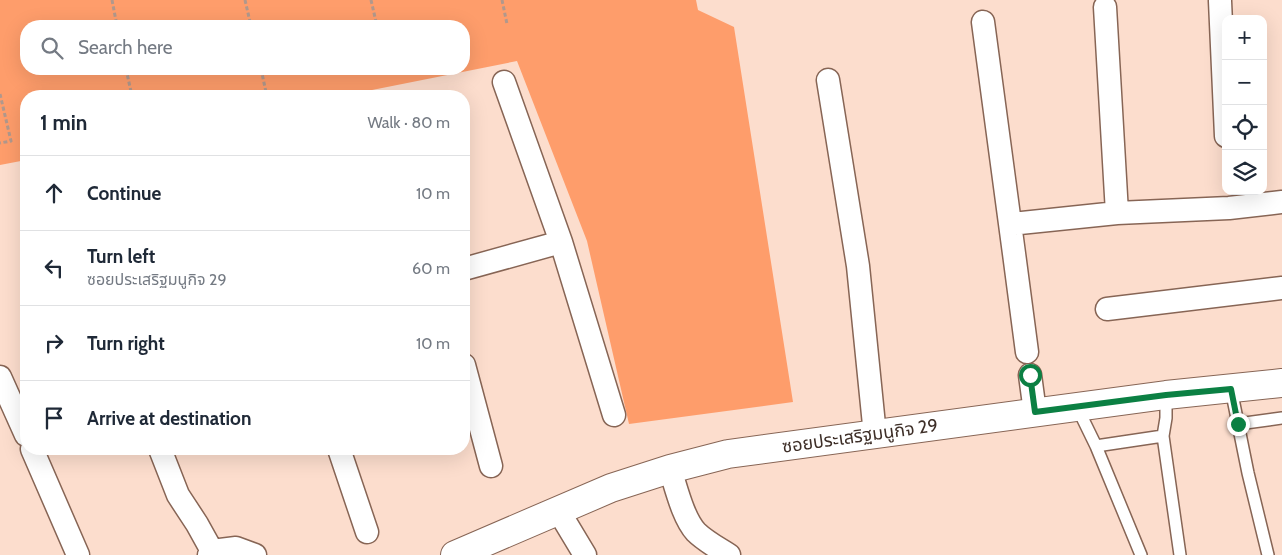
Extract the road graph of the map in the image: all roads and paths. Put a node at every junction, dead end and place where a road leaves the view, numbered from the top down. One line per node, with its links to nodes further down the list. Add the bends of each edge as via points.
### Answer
1 (112, 0): 7 (path)
2 (245, 0): 8 (path)
3 (371, 0): 9 (path)
4 (502, 0): 11 (path)
5 (1220, 1): 19 (street)
6 (1105, 7): 23 (street)
7 (116, 20)
8 (250, 20)
9 (376, 20)
10 (982, 22): 24 (street)
11 (507, 24)
12 (127, 75): 16 (path)
13 (262, 75): 17 (path)
14 (828, 80): 42 (street, via 858,266)
15 (504, 82): 25 (street)
16 (131, 90)
17 (266, 90)
18 (0, 94): 20 (path, via 11,141)
19 (1225, 105)
20 (0, 143)
21 (1228, 199): 22 (street); 23 (street)
22 (1282, 202)
23 (1117, 213): 24 (street)
24 (1011, 224): 29 (street)
25 (561, 242): 26 (street); 39 (street)
26 (470, 267)
27 (1282, 288): 28 (street)
28 (1107, 309)
29 (1027, 352)
30 (1030, 375): 37 (street)
31 (0, 377): 38 (street)
32 (1282, 383): 34 (street, ซอยประเสริฐมนูกิจ 29)
33 (470, 387): 48 (street)
34 (1231, 389): 35 (street, ซอยประเสริฐมนูกิจ 29); 41 (lane)
35 (1166, 395): 36 (street, ซอยประเสริฐมนูกิจ 29); 43 (lane)
36 (1077, 407): 37 (street, ซอยประเสริฐมนูกิจ 29); 44 (lane)
37 (1035, 412): 42 (street, ซอยประเสริฐมนูกิจ 29)
38 (14, 414)
39 (614, 415)
40 (1282, 418): 41 (lane)
41 (1238, 424): 60 (lane)
42 (875, 434): 49 (street, ซอยประเสริฐมนูกิจ 29, via 728,454)
43 (1163, 436): 44 (lane); 59 (lane)
44 (1096, 446): 58 (lane)
45 (35, 455): 53 (street)
46 (162, 455): 52 (street, via 178,495)
47 (341, 455): 51 (street)
48 (491, 466)
49 (670, 469): 50 (street, ซอยประเสริฐมนูกิจ 29); 57 (street, via 695,530)
50 (558, 510): 55 (street, ซอยประเสริฐมนูกิจ 29); 56 (street)
51 (367, 532)
52 (211, 553): 54 (street, via 236,548)
53 (78, 555)
54 (255, 555)
55 (455, 555)
56 (585, 555)
57 (729, 555)
58 (1141, 555)
59 (1180, 555)
60 (1268, 555)

